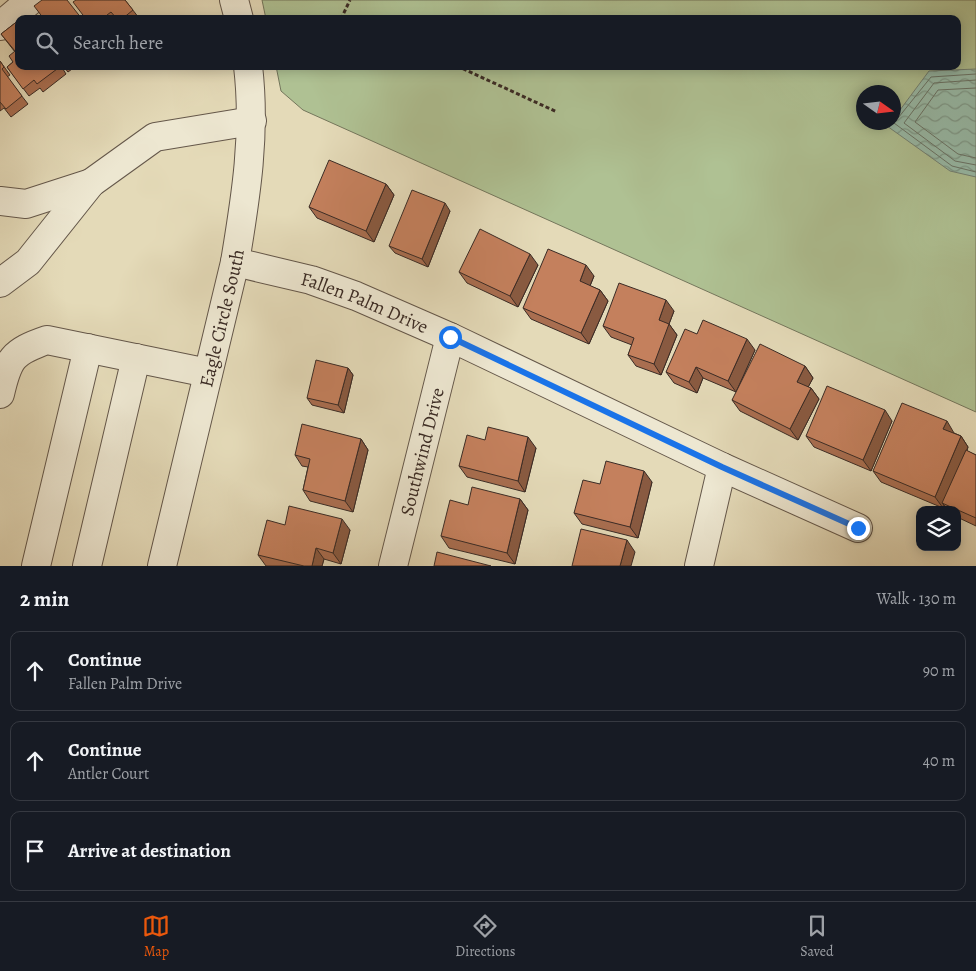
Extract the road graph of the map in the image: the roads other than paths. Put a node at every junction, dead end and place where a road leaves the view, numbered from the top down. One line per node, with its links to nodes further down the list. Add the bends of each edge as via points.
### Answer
1 (31, 0): 4 (street)
2 (234, 0): 3 (street)
3 (238, 15)
4 (0, 26)
5 (248, 70): 6 (street, Eagle Circle South)
6 (252, 121): 7 (street, via 155,137); 9 (street, Eagle Circle South, via 250,169)
7 (91, 183): 8 (street, via 26,204); 10 (street, via 28,262)
8 (0, 201)
9 (235, 262): 11 (street, Fallen Palm Drive, via 311,280); 14 (street, Eagle Circle South)
10 (0, 283)
11 (450, 337): 16 (street, Fallen Palm Drive); 21 (street, Southwind Drive)
12 (88, 348): 13 (street); 15 (street, via 47,340 24,348 7,366); 18 (street)
13 (136, 358): 14 (street); 19 (street)
14 (208, 373): 20 (street, Eagle Circle South)
15 (0, 394)
16 (722, 467): 17 (street, Fallen Palm Drive); 22 (street)
17 (858, 528)
18 (36, 566)
19 (87, 566)
20 (162, 566)
21 (392, 566)
22 (699, 566)

